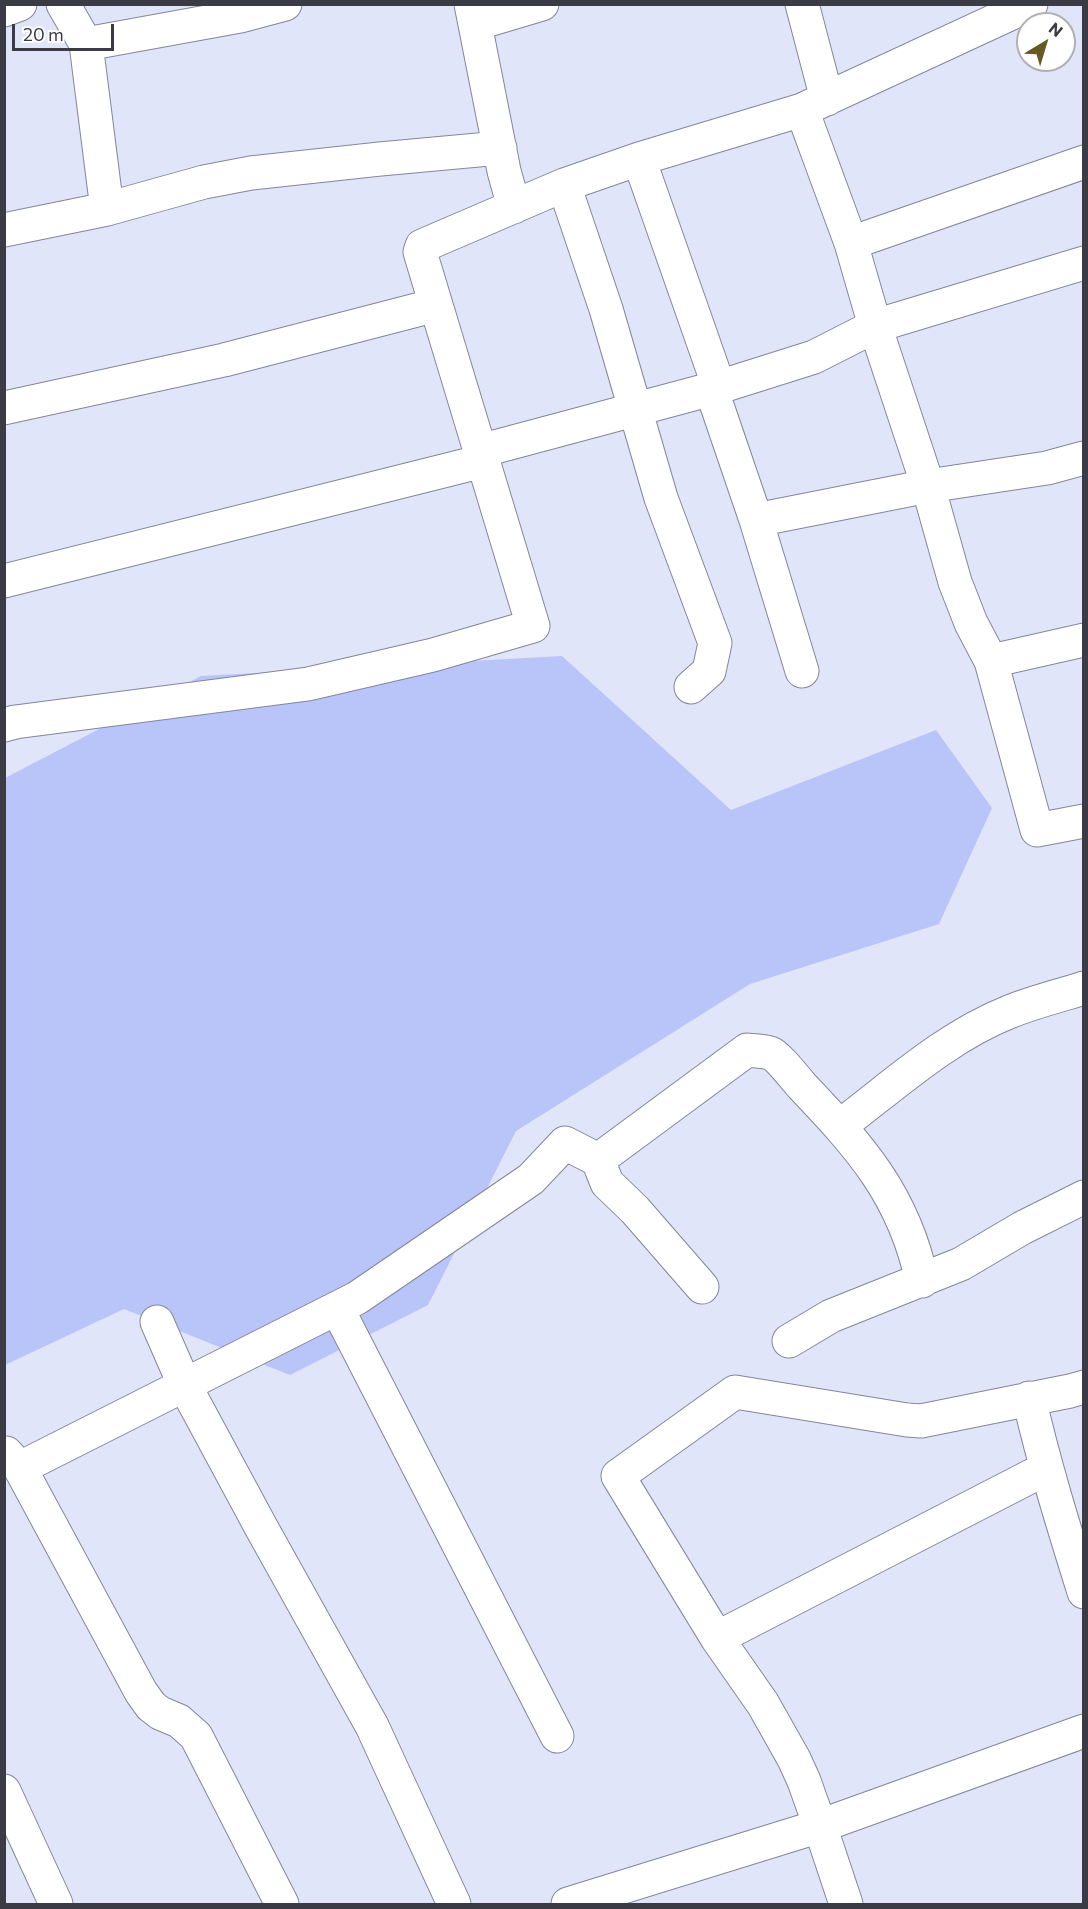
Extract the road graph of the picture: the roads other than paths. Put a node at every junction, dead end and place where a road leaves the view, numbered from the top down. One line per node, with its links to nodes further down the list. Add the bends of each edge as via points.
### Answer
1 (20, 4): 7 (street)
2 (63, 4): 10 (street)
3 (285, 4): 8 (street)
4 (542, 4): 9 (street)
5 (802, 4): 11 (street)
6 (1031, 4): 11 (street)
7 (4, 10)
8 (238, 10): 10 (street)
9 (473, 14): 12 (street)
10 (86, 44): 17 (street)
11 (814, 105): 13 (street); 19 (street)
12 (500, 148): 16 (street); 17 (street, via 251,173)
13 (639, 159): 15 (street); 23 (street)
14 (1083, 162): 19 (street)
15 (564, 185): 16 (street); 25 (street)
16 (513, 207): 21 (street, via 422,246 420,252)
17 (107, 209): 18 (street)
18 (4, 230)
19 (851, 243): 22 (street)
20 (1083, 263): 22 (street)
21 (436, 305): 24 (street, via 224,360); 26 (street)
22 (875, 326): 23 (street, via 814,357); 28 (street)
23 (715, 387): 25 (street); 29 (street)
24 (4, 408)
25 (636, 410): 26 (street); 34 (street, via 661,498 715,643 709,671)
26 (481, 456): 30 (street); 35 (street, via 533,626 433,655 308,684)
27 (1083, 458): 28 (street, via 1047,468)
28 (928, 486): 29 (street); 32 (street, via 955,582)
29 (756, 520): 33 (street)
30 (4, 582)
31 (1083, 640): 32 (street)
32 (991, 661): 36 (street, via 1037,830)
33 (802, 671)
34 (691, 687)
35 (4, 725)
36 (1083, 821)
37 (1083, 988): 38 (street, via 1009,1012 974,1029)
38 (840, 1126): 39 (street, via 771,1054 747,1050); 41 (street, via 883,1181 916,1253)
39 (598, 1160): 42 (street, via 608,1182); 43 (street, via 565,1143 531,1179)
40 (1083, 1197): 41 (street)
41 (922, 1281): 45 (street, via 831,1316)
42 (702, 1287)
43 (338, 1308): 46 (street); 55 (street)
44 (157, 1322): 46 (street)
45 (789, 1341)
46 (185, 1386): 49 (street); 60 (street, via 372,1726)
47 (1083, 1387): 48 (street)
48 (1029, 1398): 50 (street); 53 (street, via 921,1421 735,1392 618,1476)
49 (12, 1460): 59 (street, via 141,1692 157,1711 179,1721 196,1736)
50 (1045, 1469): 51 (street); 53 (street)
51 (1078, 1552): 52 (street)
52 (1083, 1592)
53 (717, 1638): 57 (street, via 763,1704 794,1759)
54 (1083, 1731): 57 (street)
55 (557, 1736)
56 (4, 1791): 58 (street)
57 (819, 1826): 61 (street); 62 (street)
58 (56, 1905)
59 (282, 1905)
60 (454, 1905)
61 (568, 1905)
62 (846, 1905)

